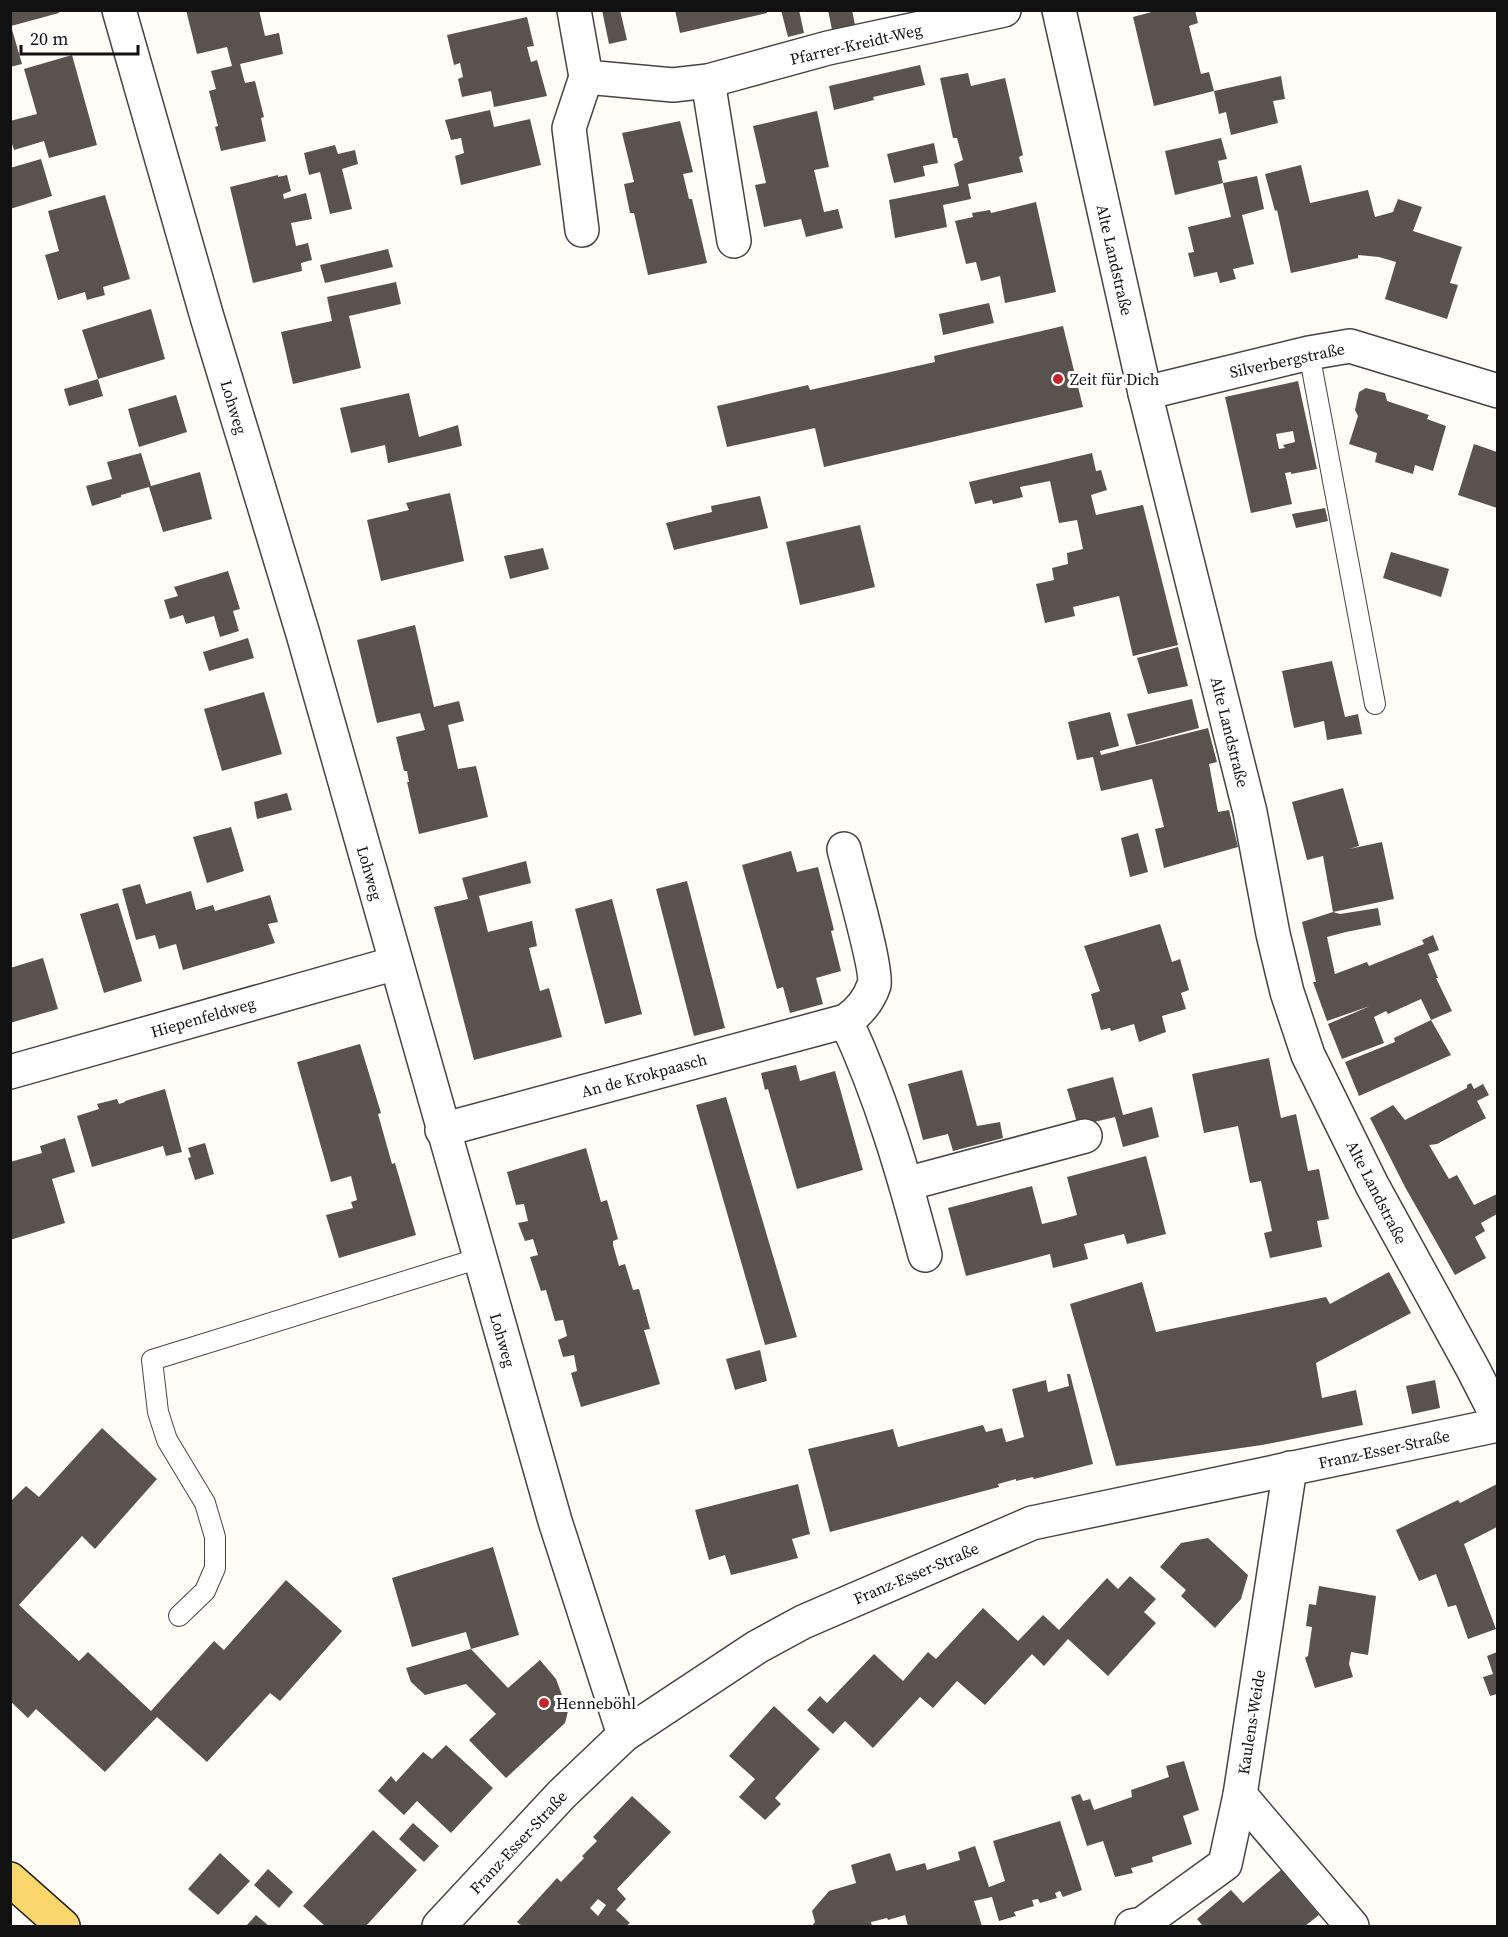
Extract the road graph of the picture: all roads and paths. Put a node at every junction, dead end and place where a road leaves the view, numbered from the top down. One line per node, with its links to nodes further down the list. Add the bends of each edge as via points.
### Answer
1 (119, 10): 14 (street, Lohweg)
2 (574, 10): 5 (street)
3 (1004, 10): 6 (street, Pfarrer-Kreidt-Weg, via 828,48)
4 (1059, 10): 11 (street, Alte Landstraße)
5 (586, 77): 6 (street, Pfarrer-Kreidt-Weg, via 673,86); 7 (street, via 569,128)
6 (708, 81): 8 (street)
7 (582, 230)
8 (734, 241)
9 (1309, 353): 10 (street, Silverbergstraße, via 1350,346); 11 (street, Silverbergstraße); 12 (lane)
10 (1497, 391)
11 (1144, 393): 22 (street, Alte Landstraße, via 1251,812 1290,1003 1308,1055 1372,1185)
12 (1375, 704)
13 (843, 849): 15 (street, via 874,983 860,1011)
14 (396, 963): 16 (street, Hiepenfeldweg); 17 (street, Lohweg)
15 (846, 1021): 17 (street, An de Krokpaasch); 19 (street, via 864,1059)
16 (10, 1072)
17 (442, 1130): 21 (street, Lohweg)
18 (1085, 1137): 19 (street)
19 (906, 1184): 20 (street)
20 (925, 1255)
21 (480, 1257): 25 (lane, via 152,1360 158,1412 167,1440 205,1503 214,1537 214,1568 205,1591); 26 (street, Lohweg, via 555,1521)
22 (1497, 1418)
23 (1497, 1425): 24 (street, Franz-Esser-Straße)
24 (1290, 1468): 26 (street, Franz-Esser-Straße, via 1032,1523 803,1622 757,1647); 27 (street, Kaulens-Weide)
25 (179, 1616)
26 (624, 1735): 30 (street, Franz-Esser-Straße, via 562,1794)
27 (1240, 1795): 31 (street, Kaulens-Weide, via 1225,1864 1142,1924); 32 (street)
28 (10, 1879): 29 (main road)
29 (63, 1926)
30 (439, 1926)
31 (1132, 1926)
32 (1352, 1926)

